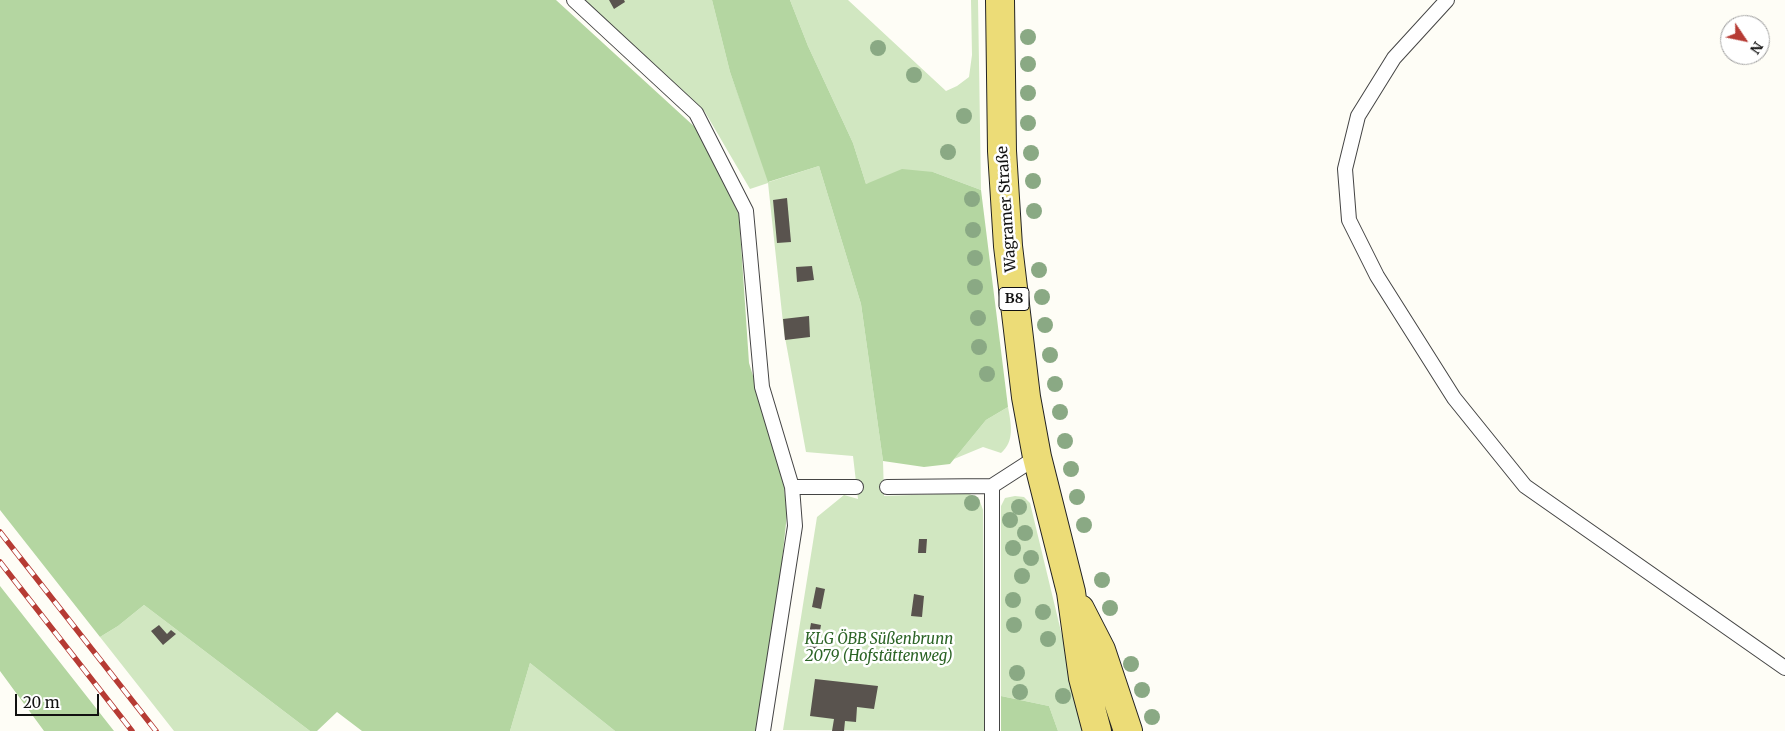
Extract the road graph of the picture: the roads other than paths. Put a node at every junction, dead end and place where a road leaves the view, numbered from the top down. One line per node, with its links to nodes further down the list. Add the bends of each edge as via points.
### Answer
1 (574, 0): 7 (lane, via 696,113 746,211 762,387)
2 (1000, 0): 4 (main road, Wagramer Straße / B8, via 1002,152 1008,246 1026,397)
3 (1447, 0): 10 (lane, via 1394,58 1358,116 1344,169 1349,220 1377,276 1454,398 1525,486)
4 (1037, 457): 6 (lane); 9 (main road, Wagramer Straße / B8)
5 (856, 486): 7 (lane)
6 (992, 486): 8 (lane); 12 (lane)
7 (792, 487): 11 (lane, via 795,526)
8 (887, 487)
9 (1071, 592): 13 (main road, Wagramer Straße / B8, via 1083,678); 14 (main road, Wagramer Straße / B8, via 1101,650)
10 (1785, 668)
11 (764, 731)
12 (992, 731)
13 (1097, 731)
14 (1128, 731)

